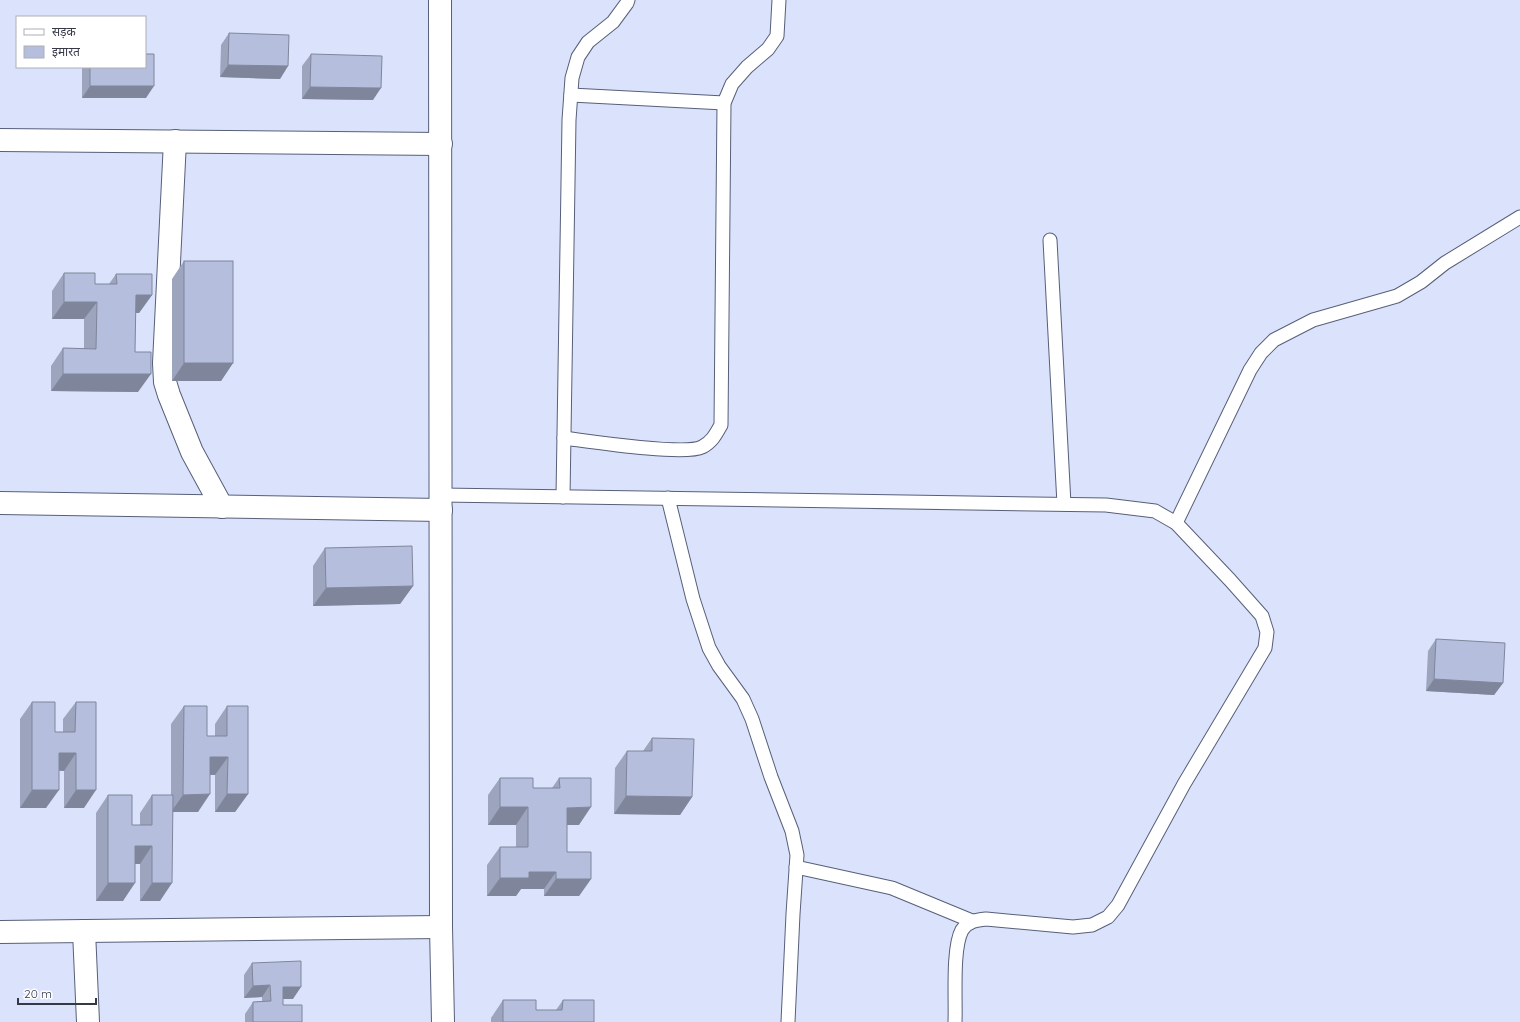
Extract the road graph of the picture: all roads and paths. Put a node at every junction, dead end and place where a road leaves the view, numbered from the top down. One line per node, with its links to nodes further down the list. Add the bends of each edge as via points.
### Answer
1 (440, 0): 8 (street)
2 (628, 0): 4 (lane, via 613,22 588,42 578,56 572,78)
3 (779, 0): 5 (lane, via 777,36 768,49 732,84)
4 (571, 95): 5 (lane); 11 (lane)
5 (724, 103): 11 (lane, via 721,424 713,439 700,448 679,451)
6 (0, 140): 7 (street)
7 (174, 141): 8 (street); 17 (street, via 165,382 192,452)
8 (441, 144): 15 (street)
9 (1520, 217): 18 (lane, via 1397,296 1313,320 1274,340 1261,353 1250,370)
10 (1050, 240): 16 (lane)
11 (564, 438): 12 (lane)
12 (563, 497): 13 (lane); 15 (lane)
13 (668, 498): 16 (lane); 19 (lane, via 708,648 742,699 752,719 792,831 797,855)
14 (0, 503): 17 (street)
15 (441, 503): 17 (street); 21 (street)
16 (1064, 504): 18 (lane, via 1106,505 1155,512)
17 (222, 507)
18 (1176, 523): 20 (lane, via 1262,616 1267,632 1265,648 1184,784 1118,904 1108,917 1092,926 1073,927 986,919)
19 (796, 867): 20 (lane, via 892,888); 26 (lane)
20 (972, 921): 27 (lane, via 963,929 956,945)
21 (441, 927): 22 (street); 25 (street)
22 (84, 931): 23 (street); 24 (street)
23 (0, 932)
24 (88, 1022)
25 (443, 1022)
26 (788, 1022)
27 (955, 1022)

